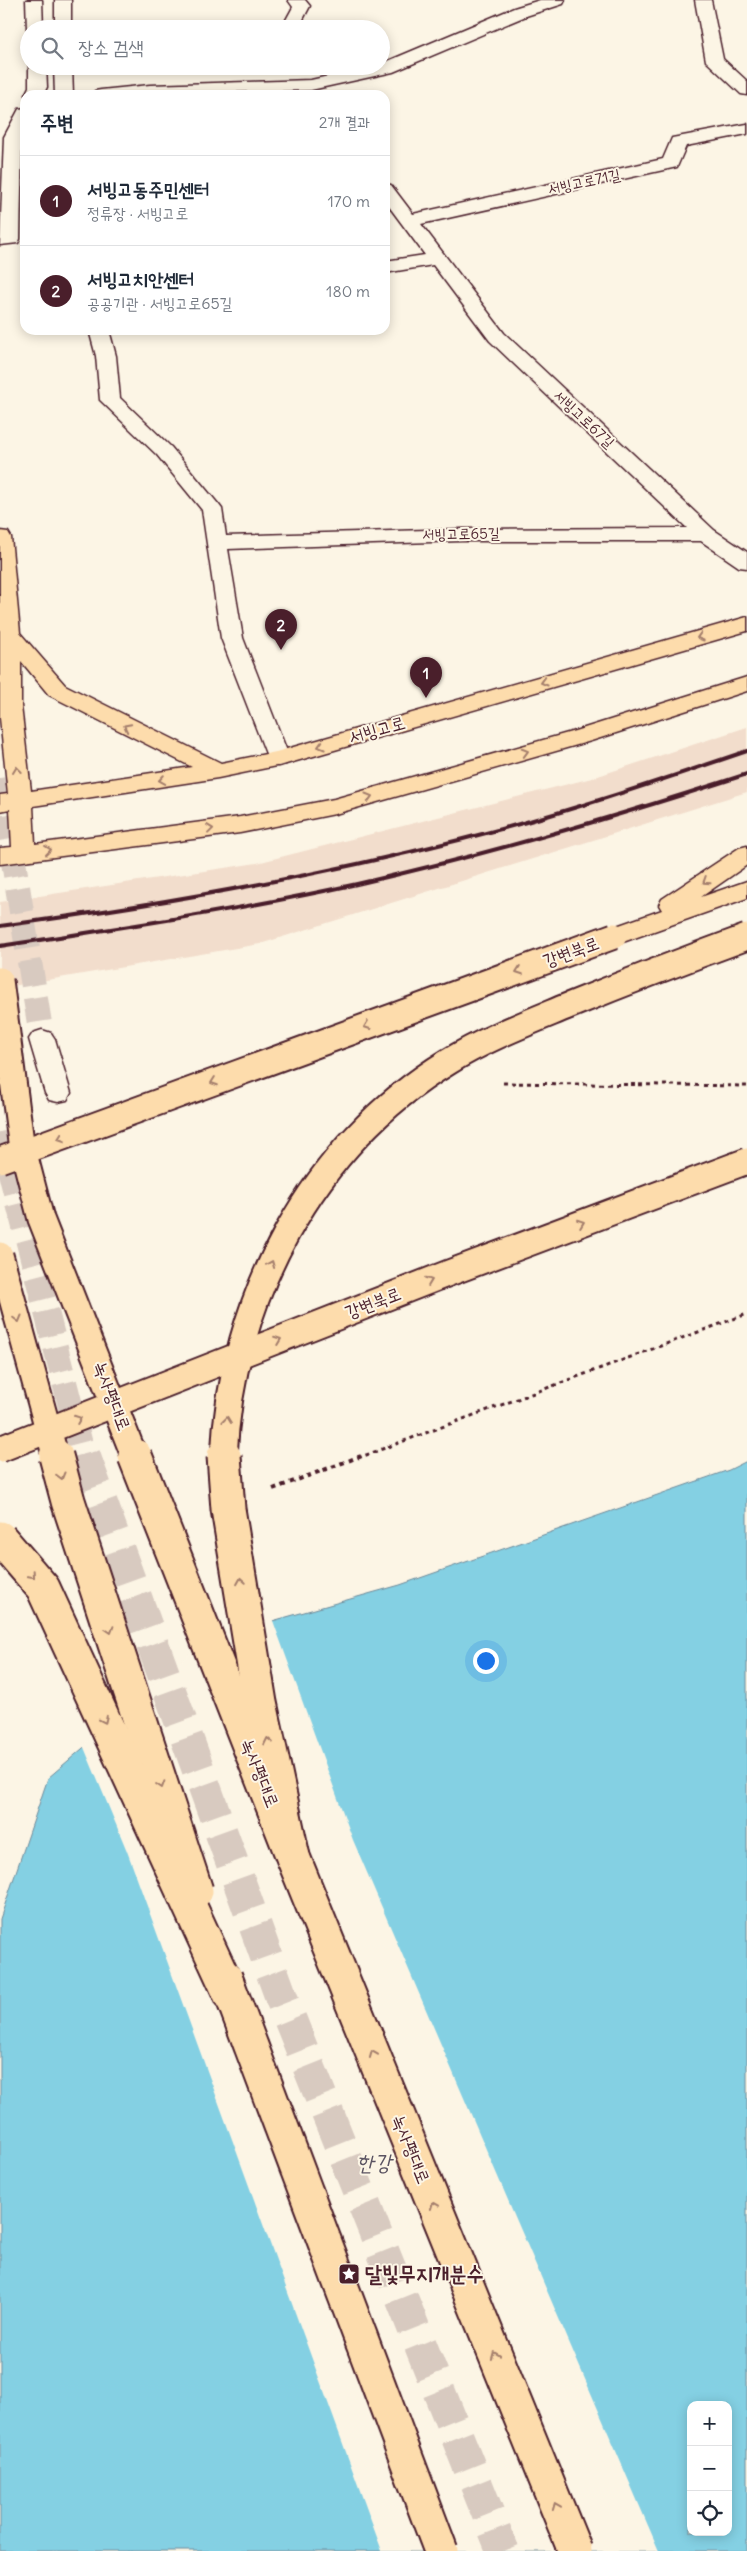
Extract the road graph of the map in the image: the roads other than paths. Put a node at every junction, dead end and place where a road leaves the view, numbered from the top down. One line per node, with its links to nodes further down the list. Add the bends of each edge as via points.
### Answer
1 (34, 0): 6 (street)
2 (63, 0): 7 (street)
3 (296, 0): 8 (street, via 302,6)
4 (557, 0): 9 (street, via 520,12)
5 (703, 0): 18 (street, via 715,61)
6 (35, 20)
7 (63, 20)
8 (294, 20)
9 (390, 67)
10 (37, 75): 14 (street)
11 (63, 75): 15 (street)
12 (306, 75): 17 (street)
13 (364, 75): 17 (street)
14 (37, 90)
15 (64, 90)
16 (150, 90): 17 (street)
17 (315, 90)
18 (747, 90)
19 (20, 123): 23 (street, via 13,136 11,239)
20 (747, 129): 22 (street, 서빙고로71길, via 678,142 671,163)
21 (390, 196): 22 (street, 서빙고로67길)
22 (407, 221): 24 (street, 서빙고로67길)
23 (0, 239)
24 (437, 259): 25 (street); 27 (street, 서빙고로67길, via 497,337)
25 (390, 266)
26 (101, 335): 29 (street, via 110,400 164,451 212,509)
27 (706, 535): 29 (street, 서빙고로65길, via 517,533); 30 (street, 서빙고로67길)
28 (0, 537): 32 (main road)
29 (216, 543): 34 (street, via 232,638)
30 (747, 562)
31 (747, 624): 34 (main road, 서빙고로, one-way to 34)
32 (5, 638): 35 (main road, one-way to 32, via 56,690); 36 (main road, one-way to 32, via 10,706)
33 (747, 684): 37 (main road, one-way to 33, via 240,825 335,806 583,736)
34 (278, 759): 35 (main road, 서빙고로)
35 (218, 771): 36 (main road, 서빙고로, one-way to 36)
36 (11, 802): 37 (main road)
37 (24, 853): 39 (main road)
38 (747, 854): 41 (main road, one-way to 41)
39 (0, 856)
40 (747, 889): 41 (main road, 강변북로)
41 (625, 932): 46 (main road, 강변북로, one-way to 46, bridge)
42 (747, 937): 51 (main road, one-way to 42, bridge, via 261,1704 227,1495 224,1442 234,1370 249,1318 280,1242 309,1196 363,1129 401,1094 445,1064 502,1034 633,979)
43 (0, 980): 51 (main road, 녹사평대로, bridge, via 21,1142 41,1219)
44 (42, 1038): 45 (street)
45 (58, 1093)
46 (0, 1160)
47 (747, 1161): 49 (main road, 강변북로, one-way to 47, bridge, via 449,1273)
48 (0, 1255): 52 (main road, one-way to 52, bridge, via 68,1501)
49 (0, 1449)
50 (0, 1538): 52 (main road, one-way to 52, bridge, via 43,1588)
51 (293, 1857): 54 (main road, 녹사평대로, one-way to 51, bridge)
52 (232, 1998): 53 (main road, bridge)
53 (441, 2551)
54 (575, 2551)

